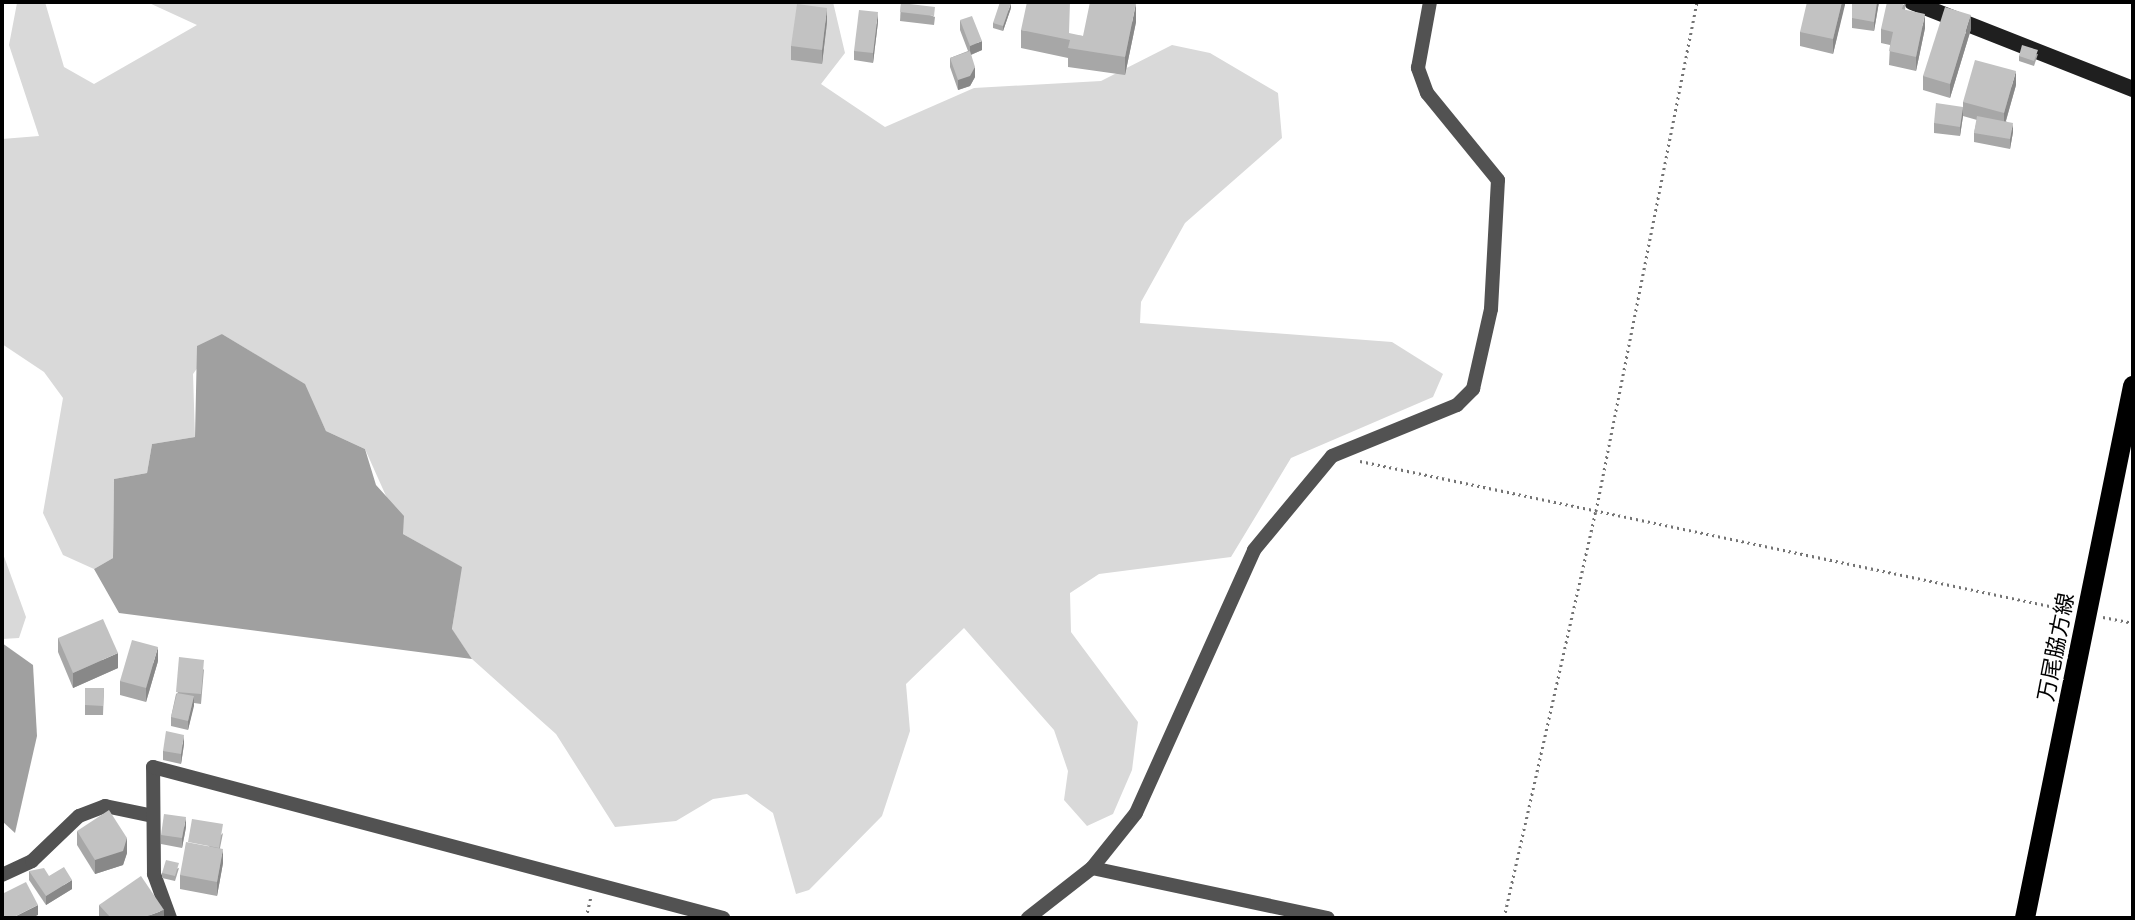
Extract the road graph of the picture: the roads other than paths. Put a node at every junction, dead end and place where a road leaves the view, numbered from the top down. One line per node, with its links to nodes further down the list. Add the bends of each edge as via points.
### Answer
1 (1430, 2): 6 (street, via 1418,68 1427,93 1498,180 1491,309 1479,373 1457,405 1332,456 1254,550 1136,813)
2 (1912, 2): 3 (main road)
3 (2133, 89)
4 (2133, 386): 12 (main road, 万尾脇方線)
5 (149, 815): 7 (street, via 105,806 79,816 32,861); 8 (street, via 154,874); 9 (street, via 153,767)
6 (1092, 868): 10 (street); 11 (street)
7 (2, 875)
8 (170, 918)
9 (723, 918)
10 (1028, 918)
11 (1328, 918)
12 (2025, 918)

